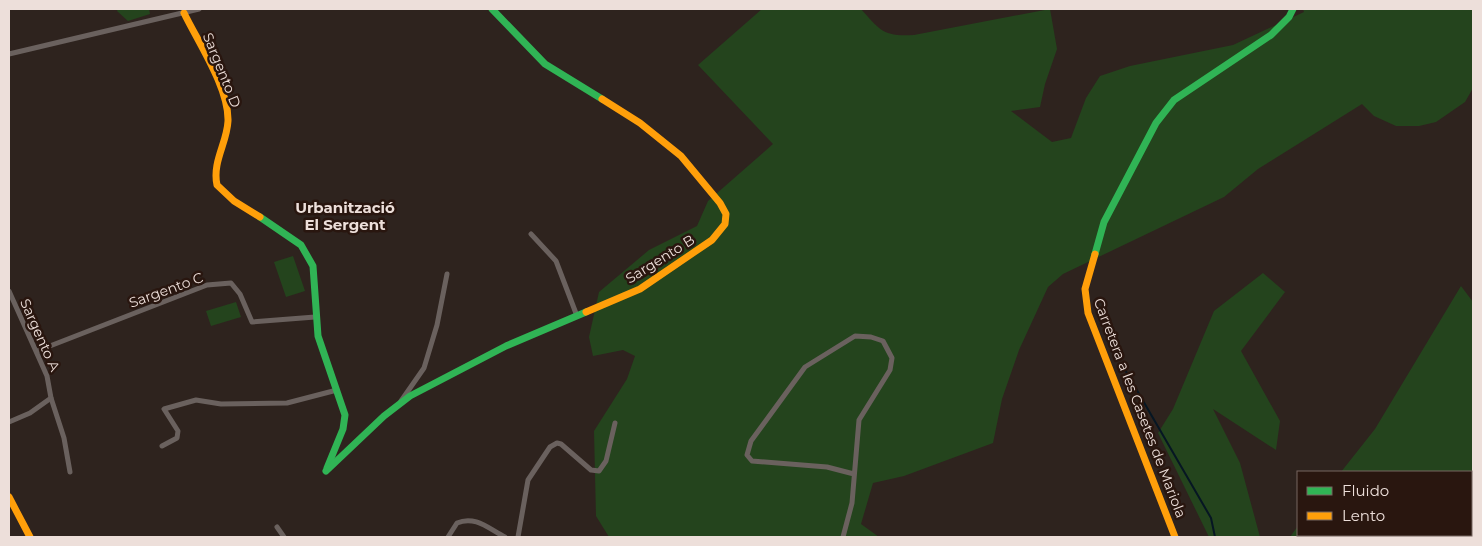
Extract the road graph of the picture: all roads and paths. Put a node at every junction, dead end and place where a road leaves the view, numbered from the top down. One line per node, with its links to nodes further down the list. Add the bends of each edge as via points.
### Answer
1 (199, 9): 4 (street)
2 (492, 9): 9 (street, Sargento B, via 545,64 640,123 670,146 726,214 722,230 704,247 640,289)
3 (1293, 9): 29 (street, Carretera a les Casetes de Mariola, via 1271,35 1174,100 1156,123 1104,222 1085,289 1088,313)
4 (184, 13): 5 (street); 10 (street, Sargento D, via 220,89 228,114 227,132 215,177 217,185 306,251 316,275)
5 (9, 54)
6 (532, 234): 9 (street, via 556,260)
7 (447, 274): 14 (street, via 424,368)
8 (9, 291): 11 (street, Sargento A)
9 (577, 316): 14 (street, Sargento B, via 498,351 417,392)
10 (315, 317): 11 (street, Sargento C, via 252,322 240,294 231,283 208,285); 12 (street, Sargento D, via 321,349)
11 (37, 351): 13 (street, Sargento A)
12 (336, 390): 17 (street, via 286,403 221,404 196,400 164,409 178,431 177,438); 18 (street, Sargento D, via 344,408 345,422)
13 (51, 398): 15 (street, via 30,413); 19 (street, Sargento A, via 62,430)
14 (398, 406): 18 (street, Sargento B)
15 (9, 422)
16 (615, 423): 27 (street, via 606,461 599,471 591,470 561,444 550,447 528,480)
17 (162, 446)
18 (326, 471)
19 (70, 472)
20 (854, 474): 20 (street, via 827,467 752,461 747,455 751,442 805,367 855,336 871,337 883,342 892,358 890,370 859,420); 28 (street, via 852,504)
21 (9, 497): 24 (street)
22 (277, 527): 25 (street)
23 (503, 536): 26 (street, via 470,520 457,523)
24 (30, 537)
25 (284, 537)
26 (448, 537)
27 (518, 537)
28 (843, 537)
29 (1175, 537)

